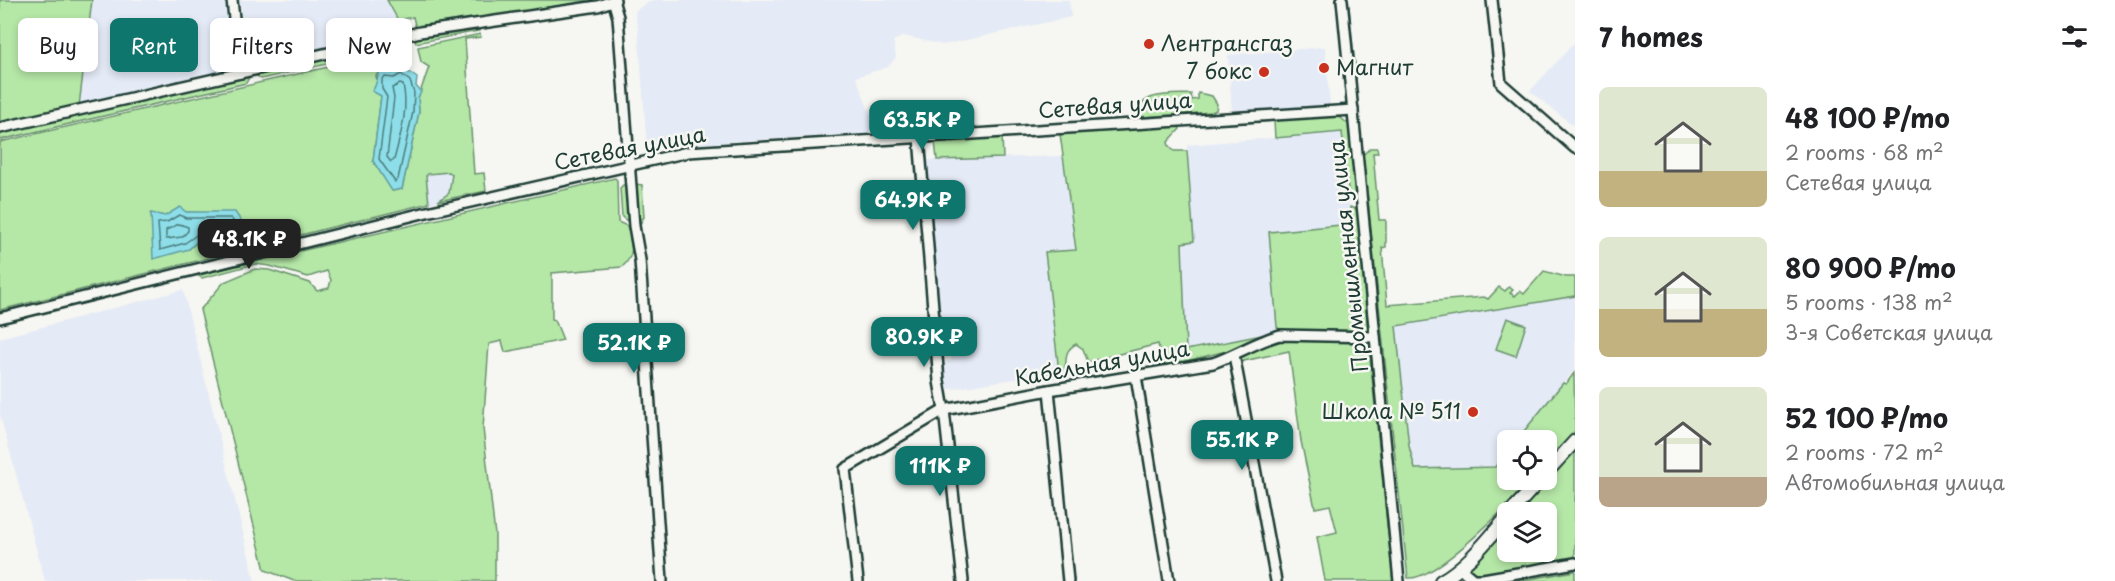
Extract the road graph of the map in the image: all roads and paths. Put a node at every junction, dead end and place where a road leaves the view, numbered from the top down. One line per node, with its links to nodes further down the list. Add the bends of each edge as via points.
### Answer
1 (232, 0): 5 (street)
2 (614, 0): 5 (street, via 598,6 420,32); 10 (street)
3 (1342, 0): 6 (street, Промышленная улица)
4 (1492, 0): 9 (street, via 1501,83)
5 (240, 73): 7 (street)
6 (1353, 110): 8 (street, Сетевая улица); 12 (street, Промышленная улица)
7 (0, 128)
8 (920, 138): 10 (street, Сетевая улица, via 698,151); 16 (street)
9 (1575, 148)
10 (630, 166): 11 (street, Сетевая улица); 25 (street)
11 (0, 318)
12 (1375, 337): 13 (street, Кабельная улица, via 1280,335); 31 (street, Промышленная улица)
13 (1234, 355): 14 (street, Кабельная улица, via 1212,363); 30 (street)
14 (1136, 376): 15 (street, Кабельная улица); 29 (street)
15 (1049, 390): 16 (street, Кабельная улица); 28 (street)
16 (944, 410): 26 (street, Кабельная улица, via 845,469); 27 (street)
17 (1575, 441): 18 (main road)
18 (1557, 461)
19 (1531, 490): 20 (main road)
20 (1521, 502)
21 (1497, 528): 23 (main road)
22 (1575, 562): 23 (street, via 1483,579 1473,579)
23 (1460, 568): 24 (main road)
24 (1446, 580)
25 (662, 581)
26 (858, 581)
27 (963, 581)
28 (1068, 581)
29 (1169, 581)
30 (1276, 581)
31 (1399, 581)

